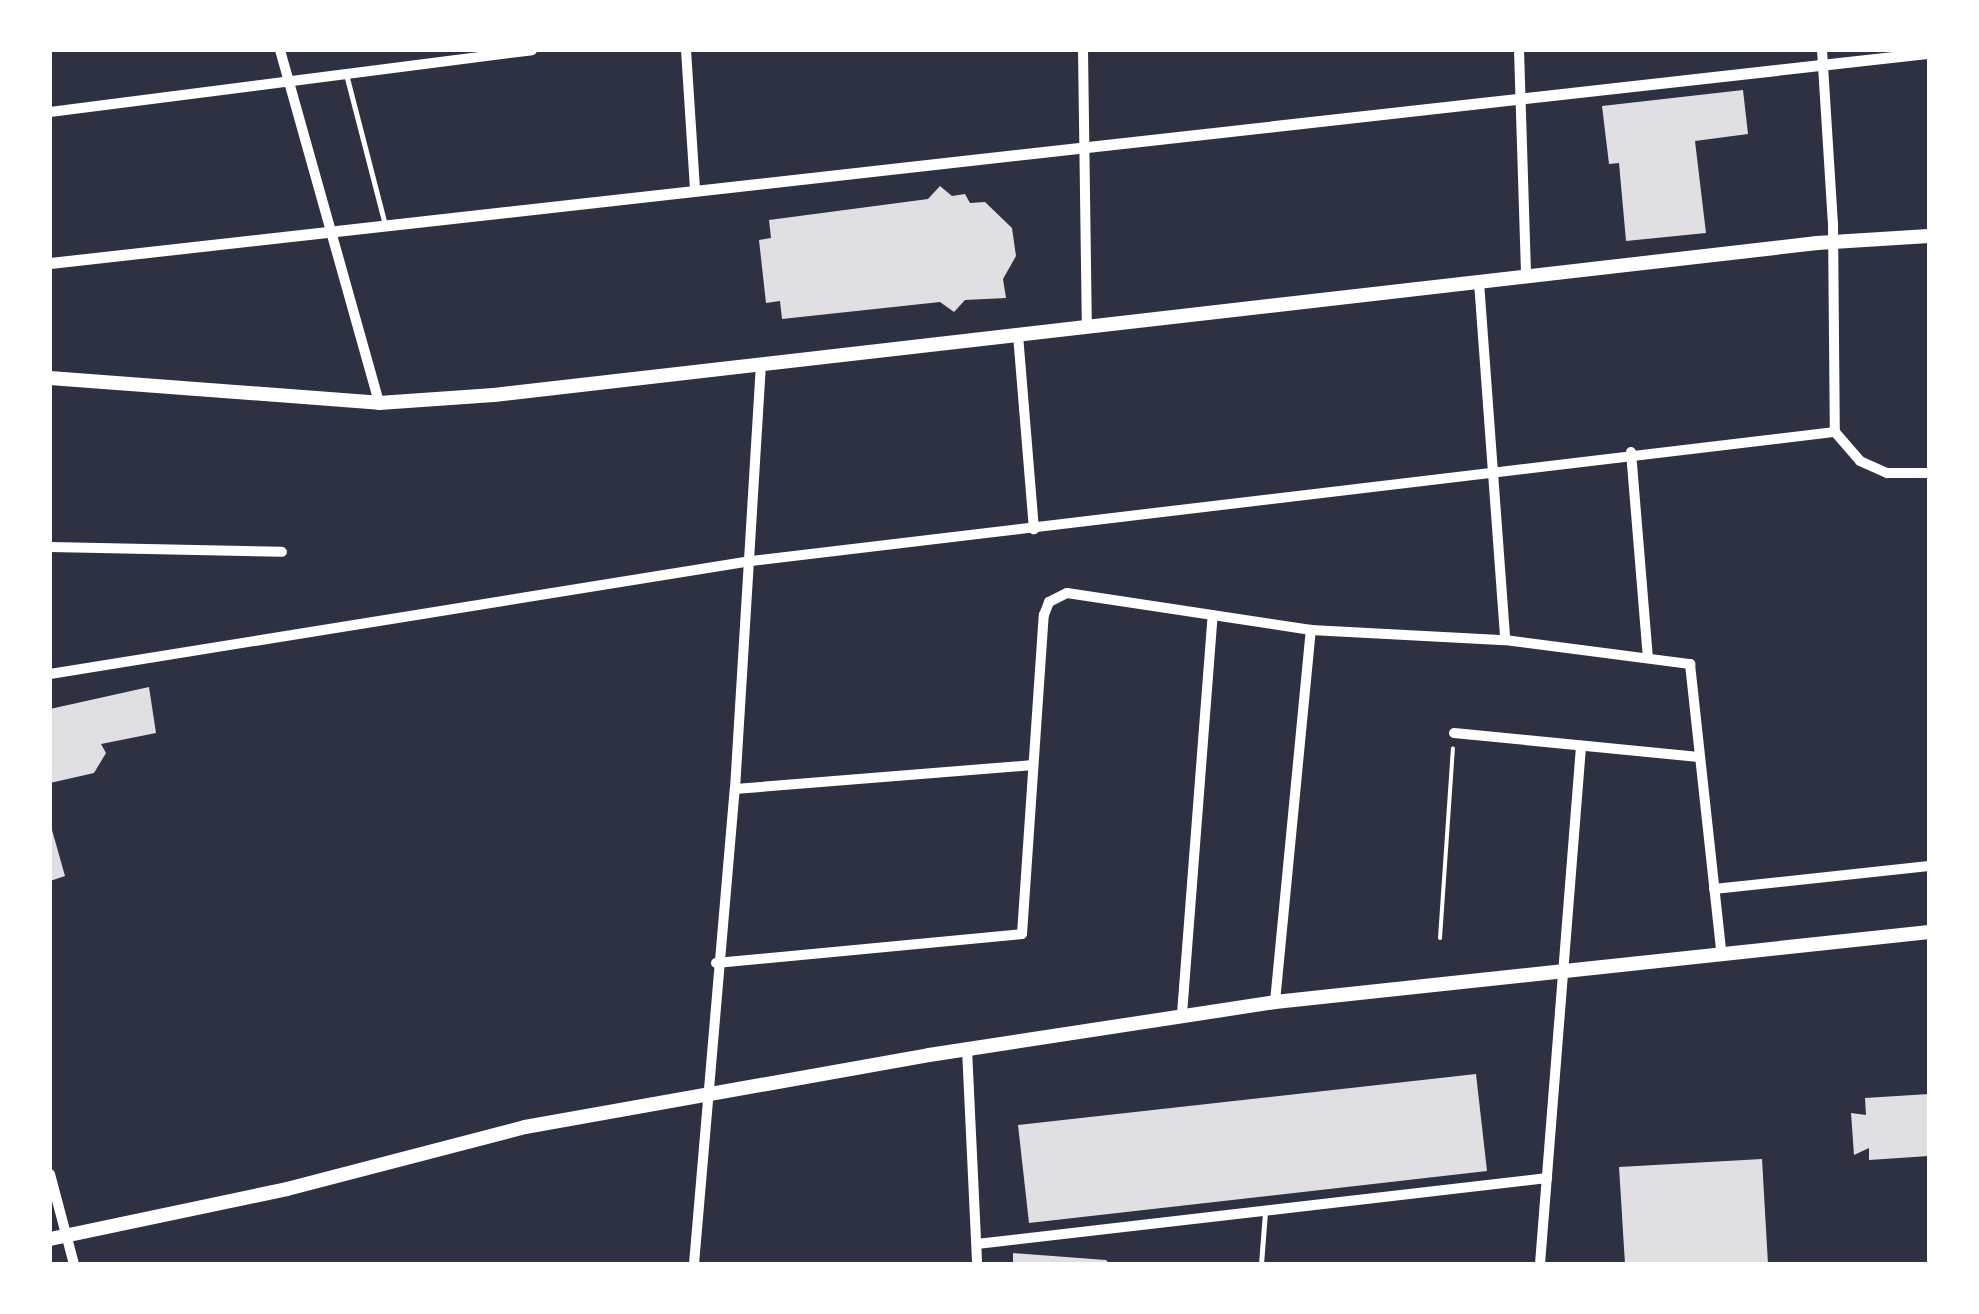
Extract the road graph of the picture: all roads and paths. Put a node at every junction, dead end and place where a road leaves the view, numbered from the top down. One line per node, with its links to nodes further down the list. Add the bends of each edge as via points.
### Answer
1 (280, 50): 9 (street)
2 (532, 50): 8 (street)
3 (686, 50): 13 (street)
4 (1083, 50): 12 (street)
5 (1519, 50): 10 (street)
6 (1929, 53): 7 (street)
7 (1822, 56): 10 (street); 17 (street)
8 (345, 72): 9 (street); 14 (lane)
9 (288, 79): 11 (street); 15 (street)
10 (1520, 100): 12 (street); 19 (street)
11 (50, 112)
12 (1085, 149): 13 (street); 21 (street)
13 (695, 189): 14 (street)
14 (384, 221): 15 (street)
15 (329, 227): 18 (street); 25 (street)
16 (1929, 236): 17 (main road)
17 (1832, 244): 19 (main road); 26 (street)
18 (50, 263)
19 (1526, 275): 20 (main road)
20 (1479, 282): 21 (main road); 28 (street)
21 (1087, 326): 22 (main road)
22 (1018, 335): 23 (main road); 30 (street)
23 (761, 365): 25 (main road); 33 (street)
24 (50, 378): 25 (main road)
25 (379, 403)
26 (1835, 432): 27 (street); 29 (street, via 1876,468)
27 (1631, 452): 28 (street); 37 (street)
28 (1492, 470): 30 (street); 36 (street)
29 (1929, 474)
30 (1034, 529): 33 (street)
31 (50, 548): 32 (street)
32 (282, 552)
33 (752, 561): 38 (street); 43 (street)
34 (1212, 615): 35 (street); 42 (street, via 1067,594 1049,602); 52 (street)
35 (1311, 630): 36 (street); 51 (street)
36 (1505, 640): 37 (street)
37 (1648, 657): 41 (street, via 1690,664)
38 (50, 674)
39 (1454, 733): 40 (street); 47 (path)
40 (1580, 746): 41 (street); 50 (street)
41 (1699, 757): 45 (street)
42 (1033, 765): 43 (street); 49 (street, via 1022,934)
43 (735, 789): 49 (street)
44 (1929, 866): 45 (street)
45 (1714, 889): 48 (street)
46 (1929, 932): 48 (main road)
47 (1440, 938)
48 (1721, 950): 50 (main road)
49 (716, 963): 54 (street)
50 (1563, 967): 51 (main road); 56 (street)
51 (1274, 1002): 52 (main road)
52 (1182, 1014): 53 (main road)
53 (967, 1049): 54 (main road); 60 (street)
54 (706, 1092): 58 (main road); 62 (street)
55 (50, 1174): 58 (street)
56 (1547, 1178): 57 (street); 65 (street)
57 (1265, 1211): 60 (street); 64 (lane)
58 (68, 1234): 59 (main road); 61 (street)
59 (50, 1238)
60 (978, 1244): 63 (street)
61 (74, 1264)
62 (694, 1264)
63 (977, 1264)
64 (1262, 1264)
65 (1540, 1264)

